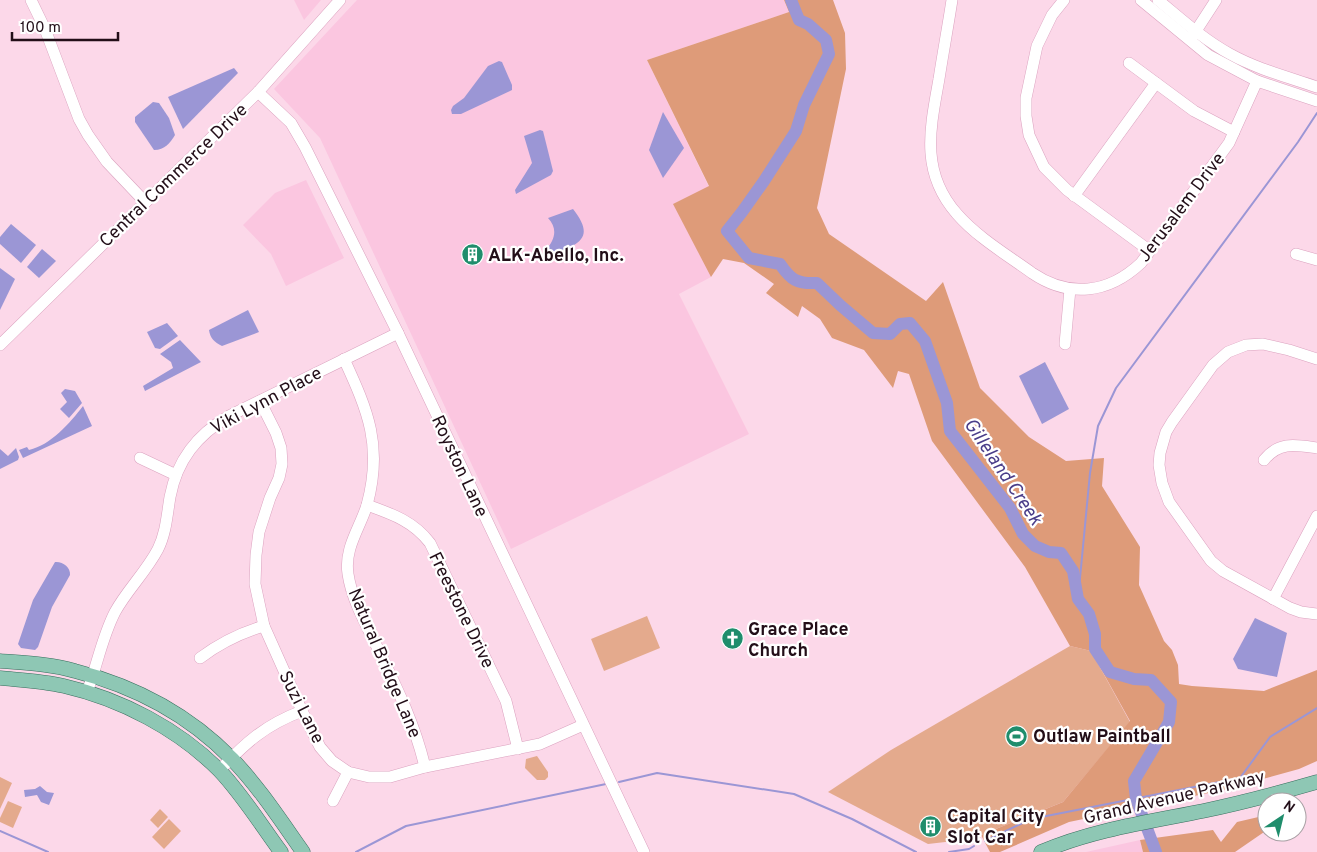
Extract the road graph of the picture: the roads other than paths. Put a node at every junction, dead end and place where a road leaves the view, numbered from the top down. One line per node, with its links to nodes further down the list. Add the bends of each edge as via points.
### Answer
1 (31, 0): 17 (street, via 88,135 107,162)
2 (340, 0): 13 (street, Central Commerce Drive)
3 (952, 0): 21 (street, Jerusalem Drive, via 930,128 930,150 937,182 948,202 969,226 1042,280)
4 (1064, 0): 16 (street, via 1052,15 1037,46 1026,98 1026,116 1029,135 1044,167)
5 (1141, 0): 8 (street)
6 (1158, 0): 8 (street)
7 (1216, 0): 8 (street)
8 (1193, 36): 10 (street, via 1208,55); 12 (street, via 1261,69)
9 (1129, 63): 11 (street)
10 (1257, 81): 14 (street); 15 (street, Jerusalem Drive)
11 (1156, 83): 15 (street, via 1194,111); 16 (street)
12 (1317, 87)
13 (258, 92): 17 (street, Central Commerce Drive); 22 (street, Royston Lane, via 281,112 298,134)
14 (1317, 101)
15 (1234, 132): 18 (street, Jerusalem Drive)
16 (1074, 196): 18 (street)
17 (145, 202): 23 (street, Central Commerce Drive)
18 (1150, 250): 21 (street, Jerusalem Drive, via 1132,271 1113,283 1091,289)
19 (1296, 254): 20 (street)
20 (1317, 260)
21 (1070, 289): 24 (street)
22 (398, 332): 25 (street, Viki Lynn Place); 43 (street, Royston Lane)
23 (0, 344)
24 (1065, 344)
25 (344, 358): 27 (street, Viki Lynn Place); 32 (street, Natural Bridge Lane, via 362,396 373,440 372,481)
26 (1317, 359): 34 (street, via 1263,344 1246,345 1228,352 1212,365 1172,422 1160,453 1160,473 1165,492 1208,557 1222,571)
27 (260, 401): 31 (street, Viki Lynn Place, via 213,425 185,456); 36 (street, Suzi Lane, via 282,448 279,478 259,532 256,556 255,584)
28 (1317, 448): 30 (street, via 1282,447 1272,451)
29 (140, 458): 31 (street)
30 (1264, 460)
31 (176, 475): 39 (street, Viki Lynn Place, via 167,523 158,549 116,610)
32 (367, 506): 44 (street, Freestone Drive, via 405,520 430,543 506,701); 46 (street, Natural Bridge Lane, via 349,549 348,572 353,597 405,705 417,734)
33 (1317, 516): 34 (street)
34 (1273, 598): 35 (street, via 1290,608)
35 (1317, 614)
36 (264, 626): 37 (street, via 230,638); 42 (street, Suzi Lane)
37 (200, 658)
38 (0, 660): 39 (main road)
39 (93, 676): 41 (street, Viki Lynn Place); 45 (main road, via 165,707)
40 (0, 678): 41 (main road, via 36,681)
41 (87, 692): 47 (main road, via 152,721)
42 (302, 711): 45 (street, via 278,720); 48 (street, Suzi Lane, via 320,747)
43 (583, 725): 44 (street, Suzi Lane, via 540,744); 53 (street, Royston Lane)
44 (518, 749): 46 (street, Suzi Lane)
45 (231, 758): 47 (street); 52 (main road)
46 (425, 768): 48 (street, Suzi Lane, via 390,777)
47 (220, 771): 51 (main road)
48 (348, 772): 50 (street)
49 (1317, 782): 54 (main road, Grand Avenue Parkway, via 1270,796 1084,836)
50 (333, 801)
51 (281, 852)
52 (303, 852)
53 (644, 852)
54 (1041, 852)

